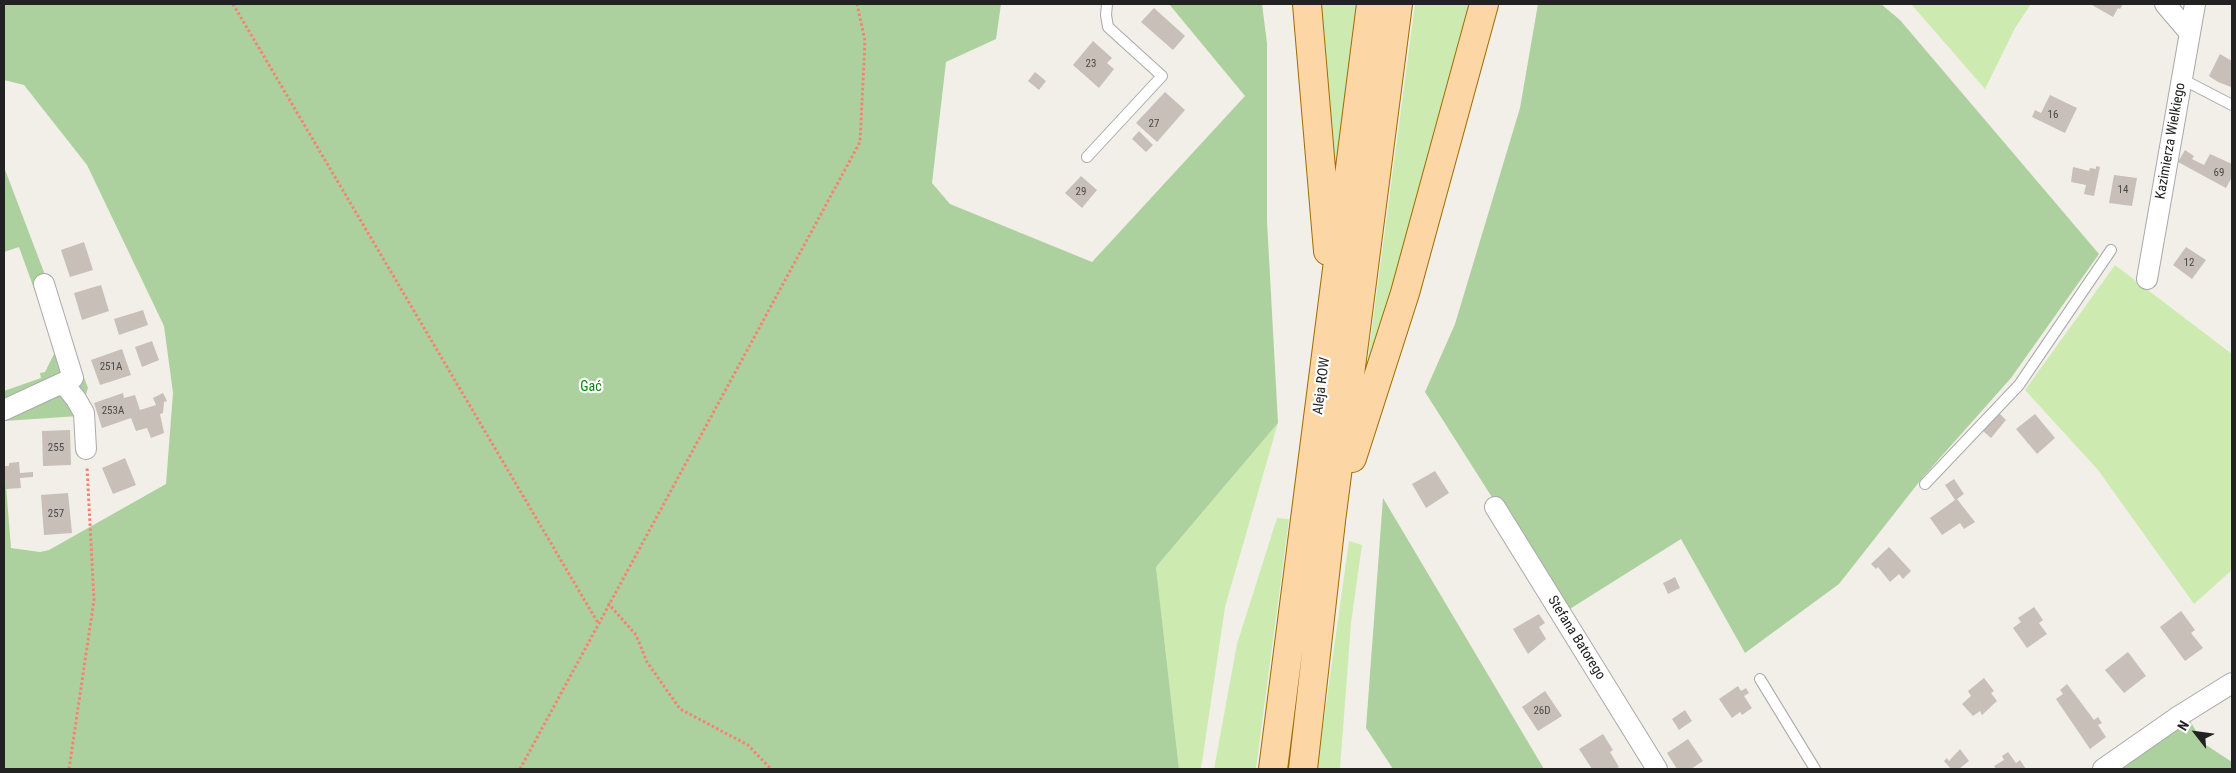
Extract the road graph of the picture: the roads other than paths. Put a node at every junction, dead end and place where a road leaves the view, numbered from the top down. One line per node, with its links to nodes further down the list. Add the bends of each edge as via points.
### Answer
1 (1107, 4): 11 (lane, via 1108,26 1162,76)
2 (1307, 4): 15 (main road)
3 (1371, 4): 15 (main road, Aleja ROW)
4 (1398, 4): 21 (main road, Aleja ROW)
5 (1484, 4): 21 (main road, via 1405,293)
6 (2164, 4): 8 (street)
7 (2195, 4): 8 (street, Kazimierza Wielkiego)
8 (2189, 32): 9 (street, Kazimierza Wielkiego)
9 (2182, 79): 10 (lane); 13 (street, Kazimierza Wielkiego)
10 (2232, 105)
11 (1087, 157)
12 (2111, 250): 19 (lane, via 2019,385)
13 (2147, 279)
14 (44, 284): 16 (street, via 73,378)
15 (1332, 302): 24 (main road, Aleja ROW)
16 (63, 383): 17 (street); 18 (street, via 84,413)
17 (4, 410)
18 (86, 449)
19 (1925, 484)
20 (1495, 507): 26 (street, Stefana Batorego)
21 (1331, 521): 25 (main road, Aleja ROW)
22 (1760, 678): 27 (lane)
23 (2232, 683): 28 (street)
24 (1273, 769)
25 (1303, 769)
26 (1657, 769)
27 (1815, 769)
28 (2103, 769)

